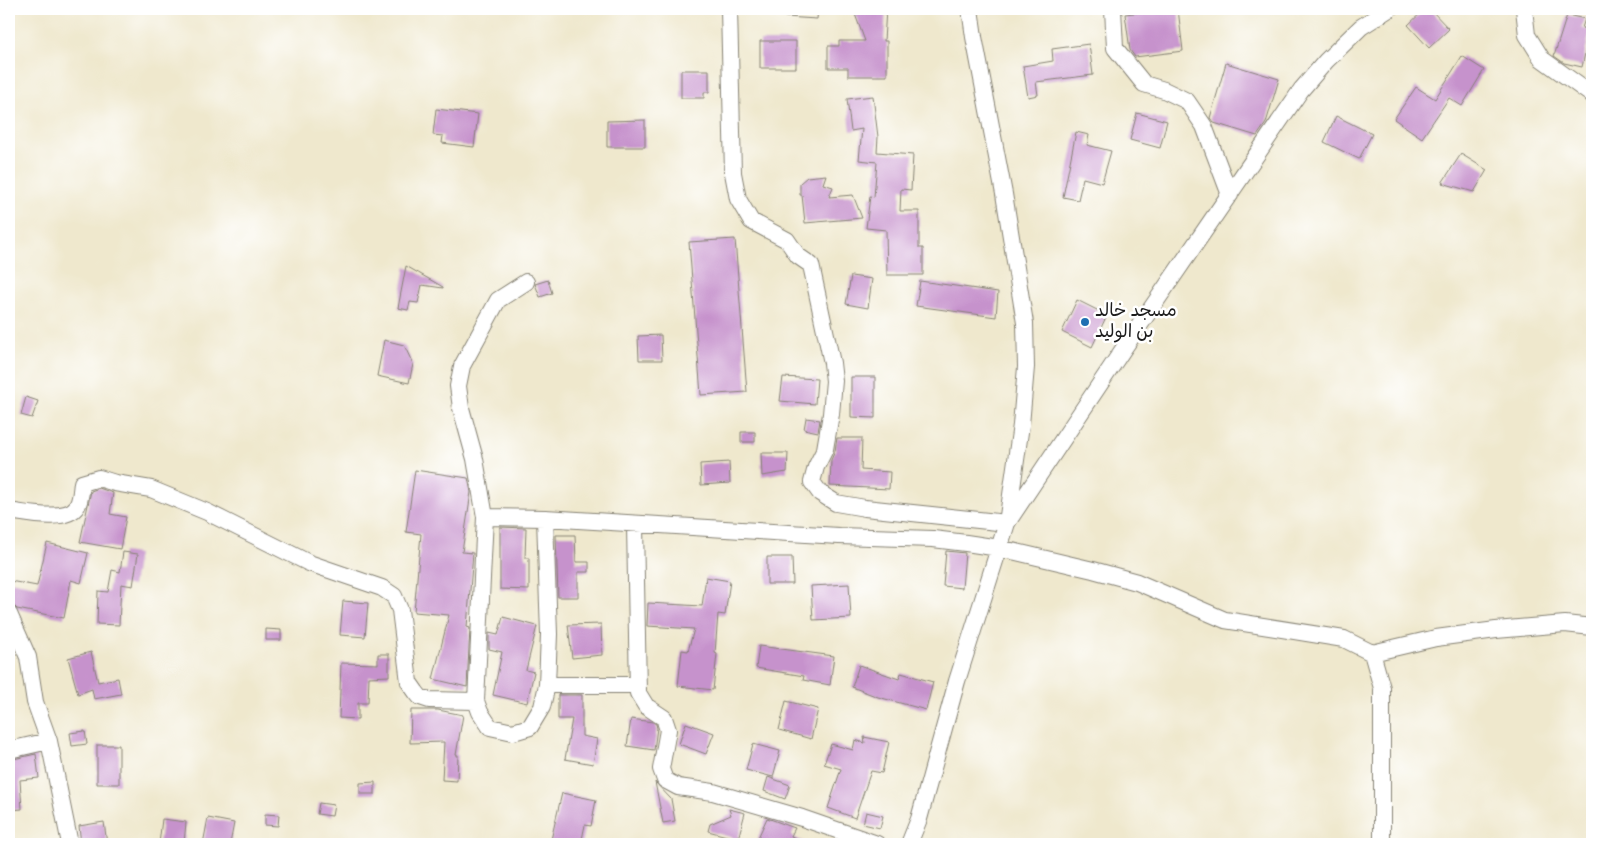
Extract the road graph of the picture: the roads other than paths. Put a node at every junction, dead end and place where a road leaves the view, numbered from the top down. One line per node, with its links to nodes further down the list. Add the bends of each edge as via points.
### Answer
1 (729, 9): 12 (street, via 733,174 738,199 751,221 787,240 798,256 811,265 832,363 831,414 825,449 812,482 820,493 836,503)
2 (970, 9): 12 (street, via 1025,323 1022,425)
3 (1113, 9): 7 (street, via 1115,48 1144,84 1187,100 1204,126)
4 (1389, 9): 7 (street, via 1361,27 1301,90)
5 (1524, 9): 6 (street, via 1527,35 1542,59)
6 (1592, 95)
7 (1230, 195): 12 (street)
8 (526, 282): 10 (street, via 498,300 462,366 458,386)
9 (9, 511): 20 (street, via 47,516 71,512 78,506 82,483 99,478 152,489 207,512 309,563 382,588 394,596 400,610 409,682 420,697)
10 (485, 517): 11 (street); 20 (street)
11 (545, 518): 13 (street); 18 (street, via 549,634)
12 (1007, 523): 14 (street)
13 (635, 524): 14 (street, via 933,539); 19 (street)
14 (999, 548): 17 (street, via 1137,582 1225,620 1344,639); 25 (street)
15 (9, 614): 21 (street, via 28,657 35,702)
16 (1592, 627): 17 (street, via 1565,624 1496,630 1436,638)
17 (1372, 654): 26 (street, via 1382,688)
18 (547, 685): 19 (street); 20 (street, via 542,707 530,726 513,732 490,727)
19 (637, 685): 24 (street, via 641,699 664,718 668,730 661,769 664,780 678,787 713,792 802,818)
20 (476, 701)
21 (49, 741): 22 (street); 23 (street)
22 (9, 750)
23 (70, 844)
24 (877, 844)
25 (909, 844)
26 (1382, 844)

